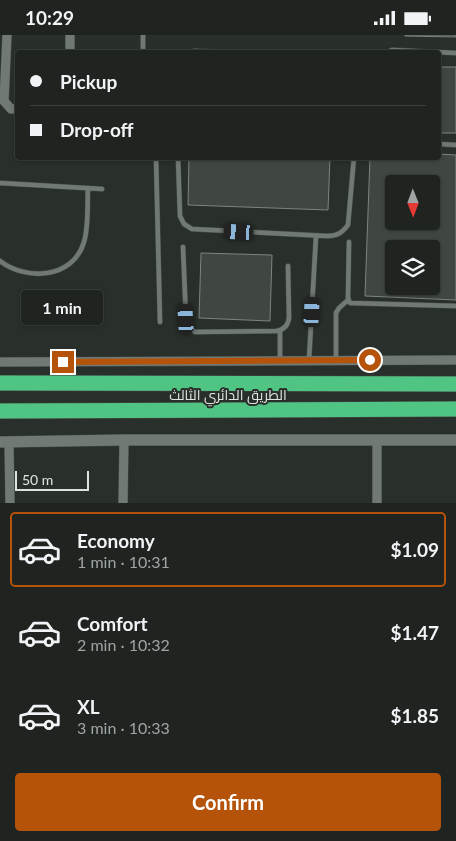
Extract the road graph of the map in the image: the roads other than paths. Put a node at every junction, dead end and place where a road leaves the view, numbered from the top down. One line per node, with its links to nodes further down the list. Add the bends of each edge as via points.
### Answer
1 (7, 35): 8 (street, via 4,101)
2 (70, 35): 4 (street)
3 (143, 35): 5 (lane)
4 (70, 50)
5 (143, 50)
6 (441, 52): 7 (lane)
7 (456, 53)
8 (15, 109)
9 (441, 144): 10 (lane)
10 (456, 145)
11 (156, 160): 24 (lane)
12 (178, 160): 17 (lane, via 180,216 192,229)
13 (354, 160): 17 (lane, via 348,225 335,236)
14 (0, 183): 15 (lane)
15 (88, 188): 16 (lane); 20 (lane, via 84,244 73,260 52,272 37,274 20,272)
16 (102, 189)
17 (316, 236): 26 (lane)
18 (348, 242): 22 (lane)
19 (183, 247): 25 (lane, via 186,319 191,330 199,333)
20 (0, 261)
21 (288, 266): 25 (lane, via 289,318)
22 (348, 301): 23 (lane, via 352,304); 27 (lane, via 336,313)
23 (456, 306)
24 (160, 322)
25 (280, 330): 29 (lane)
26 (309, 360): 27 (street); 29 (street)
27 (336, 360): 28 (street)
28 (456, 360)
29 (280, 361): 30 (street)
30 (0, 362)
31 (0, 383): 32 (highway, الطريق الدائري الثالث)
32 (456, 384)
33 (456, 409): 34 (highway, الطريق الدائري الثالث)
34 (0, 411)
35 (124, 440): 36 (street); 38 (street); 40 (street)
36 (376, 440): 37 (street); 41 (street)
37 (456, 440)
38 (5, 442): 39 (street)
39 (10, 503)
40 (123, 503)
41 (377, 503)

